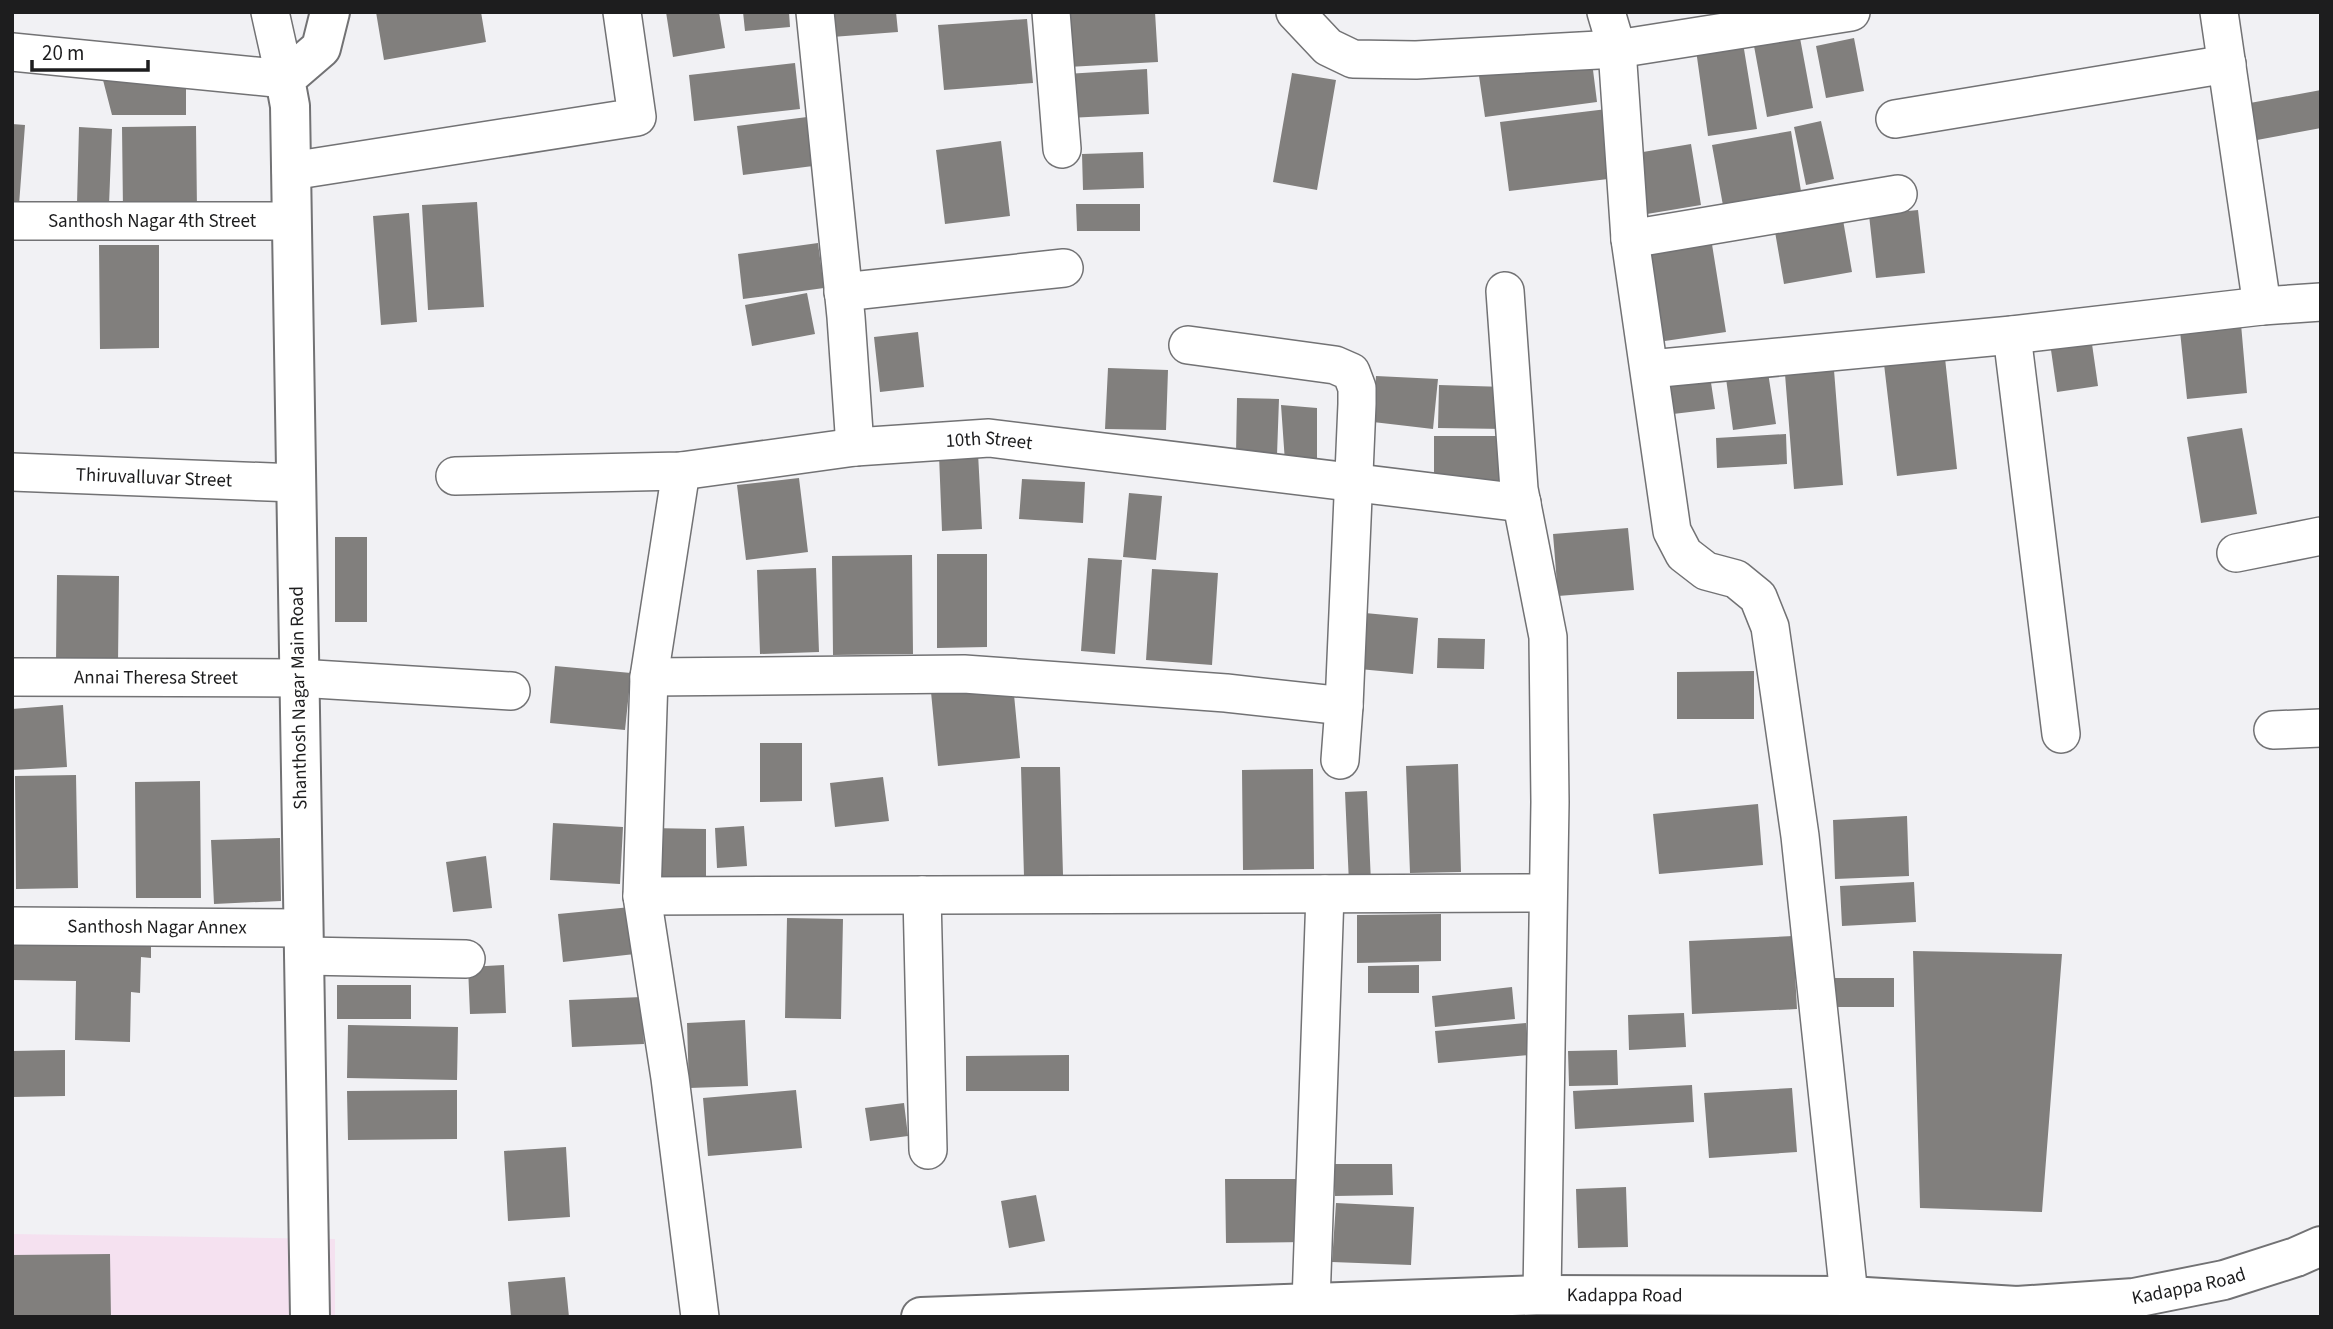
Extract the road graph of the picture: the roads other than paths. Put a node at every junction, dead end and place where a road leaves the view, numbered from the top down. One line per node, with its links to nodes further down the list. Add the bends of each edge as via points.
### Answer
1 (270, 12): 13 (street)
2 (330, 12): 13 (main road, via 321,48)
3 (622, 12): 16 (street, via 637,117)
4 (815, 12): 23 (street)
5 (1051, 12): 15 (street)
6 (1296, 12): 10 (street, via 1328,47 1353,59)
7 (1606, 12): 10 (street)
8 (1851, 12): 10 (street)
9 (2219, 12): 12 (street)
10 (1617, 49): 20 (street)
11 (12, 52): 13 (street)
12 (2227, 64): 14 (street); 25 (street)
13 (285, 79): 16 (main road, Shanthosh Nagar Main Road)
14 (1895, 119)
15 (1062, 149)
16 (291, 172): 19 (main road, Shanthosh Nagar Main Road)
17 (1898, 194): 20 (street)
18 (12, 221): 19 (street, Santhosh Nagar 4th Street)
19 (291, 221): 33 (main road, Shanthosh Nagar Main Road)
20 (1630, 239): 28 (street)
21 (1064, 268): 23 (street)
22 (1505, 291): 35 (street)
23 (843, 292): 29 (street)
24 (2321, 302): 25 (street)
25 (2262, 306): 26 (street)
26 (2012, 335): 28 (street); 45 (street)
27 (1188, 345): 34 (street, via 1335,365 1352,373 1357,396)
28 (1650, 369): 57 (street, via 1672,531 1684,554 1706,571 1736,579 1758,597 1770,627 1800,836)
29 (855, 447): 30 (street, 10th Street); 34 (street, 10th Street, via 989,438)
30 (681, 471): 32 (street, 10th Street); 39 (street)
31 (12, 472): 33 (street, Thiruvalluvar Street)
32 (455, 476)
33 (296, 483): 40 (main road, Shanthosh Nagar Main Road)
34 (1354, 483): 35 (street, 10th Street); 42 (street)
35 (1522, 503): 47 (street, via 1548,637)
36 (2321, 536): 37 (street)
37 (2236, 553)
38 (12, 677): 40 (street, Annai Theresa Street)
39 (649, 677): 42 (street, via 964,674); 50 (street)
40 (298, 678): 41 (street, Annai Theresa Street); 52 (main road, Shanthosh Nagar Main Road)
41 (511, 691)
42 (1344, 706): 46 (street)
43 (2321, 728): 44 (street)
44 (2273, 730)
45 (2061, 734)
46 (1340, 760)
47 (1548, 893): 48 (street); 56 (street)
48 (1325, 894): 49 (street); 58 (street)
49 (922, 895): 50 (street); 54 (street)
50 (642, 897): 60 (street)
51 (12, 926): 52 (street, Santhosh Nagar Annex)
52 (304, 942): 53 (street, Santhosh Nagar Annex); 59 (main road, Shanthosh Nagar Main Road)
53 (466, 959)
54 (928, 1150)
55 (2321, 1246): 57 (main road, Kadappa Road, via 2224,1280 2134,1298 2017,1306)
56 (1542, 1295): 57 (main road, Kadappa Road); 58 (main road, Kadappa Road)
57 (1849, 1296)
58 (1311, 1303): 61 (main road, Kadappa Road)
59 (310, 1317)
60 (700, 1317)
61 (921, 1317)

